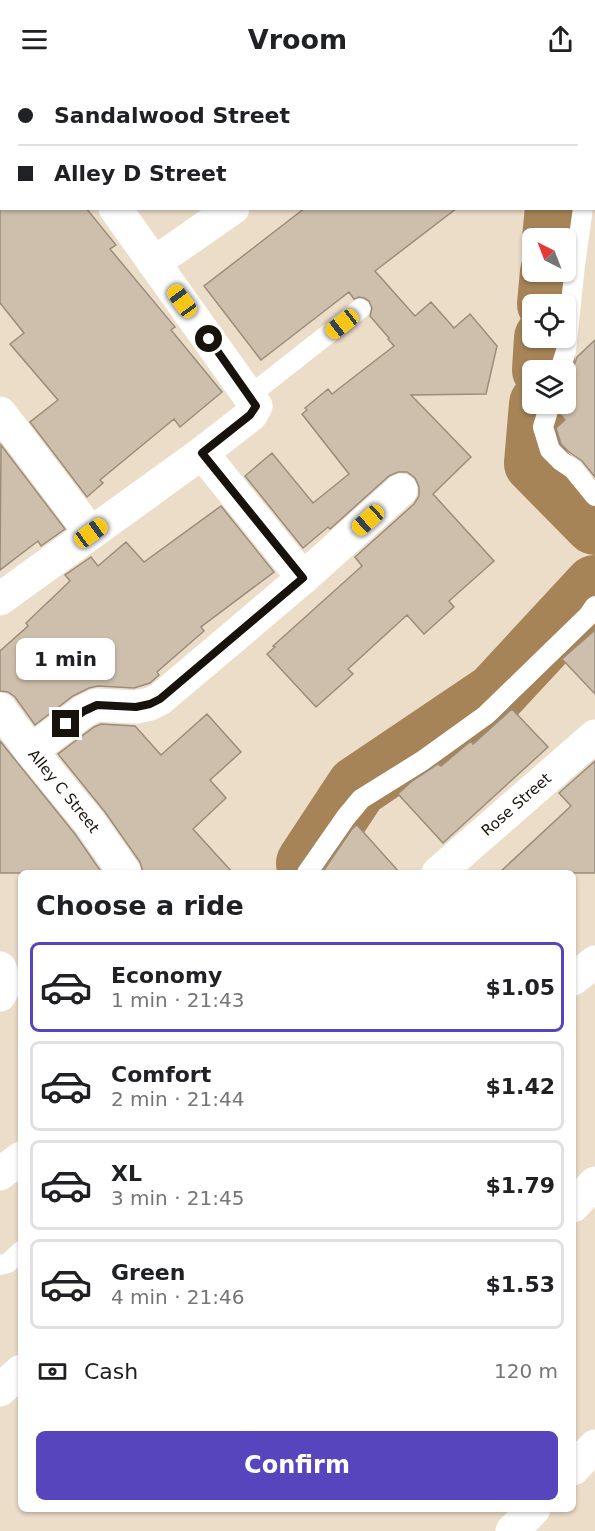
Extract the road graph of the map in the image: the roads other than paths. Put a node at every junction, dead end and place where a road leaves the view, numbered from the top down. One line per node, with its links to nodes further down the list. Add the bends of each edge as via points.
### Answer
1 (116, 210): 4 (street)
2 (230, 210): 4 (street)
3 (583, 210): 6 (lane)
4 (154, 263): 7 (street)
5 (360, 309): 7 (lane)
6 (563, 360)
7 (253, 401): 10 (street, via 250,415)
8 (0, 413): 13 (street)
9 (547, 414): 12 (lane, via 543,427 550,450 573,469)
10 (202, 453): 13 (street); 14 (street)
11 (401, 490): 14 (street)
12 (595, 496)
13 (91, 533): 15 (street)
14 (303, 578): 19 (street, via 160,699 136,707 97,705)
15 (0, 599)
16 (595, 606): 21 (lane, via 486,715 361,799)
17 (0, 709): 19 (street, Alley C Street)
18 (595, 736): 22 (street, Rose Street)
19 (31, 751): 20 (street, Alley C Street)
20 (123, 870)
21 (309, 870)
22 (441, 870)
23 (595, 962): 24 (street)
24 (576, 977)
25 (18, 1160): 26 (street)
26 (0, 1174)
27 (595, 1183): 28 (street)
28 (576, 1203)
29 (18, 1254): 30 (lane)
30 (0, 1265)
31 (18, 1374): 32 (street)
32 (0, 1390)
33 (595, 1446): 34 (street)
34 (576, 1466)
35 (531, 1512): 36 (street)
36 (512, 1531)

